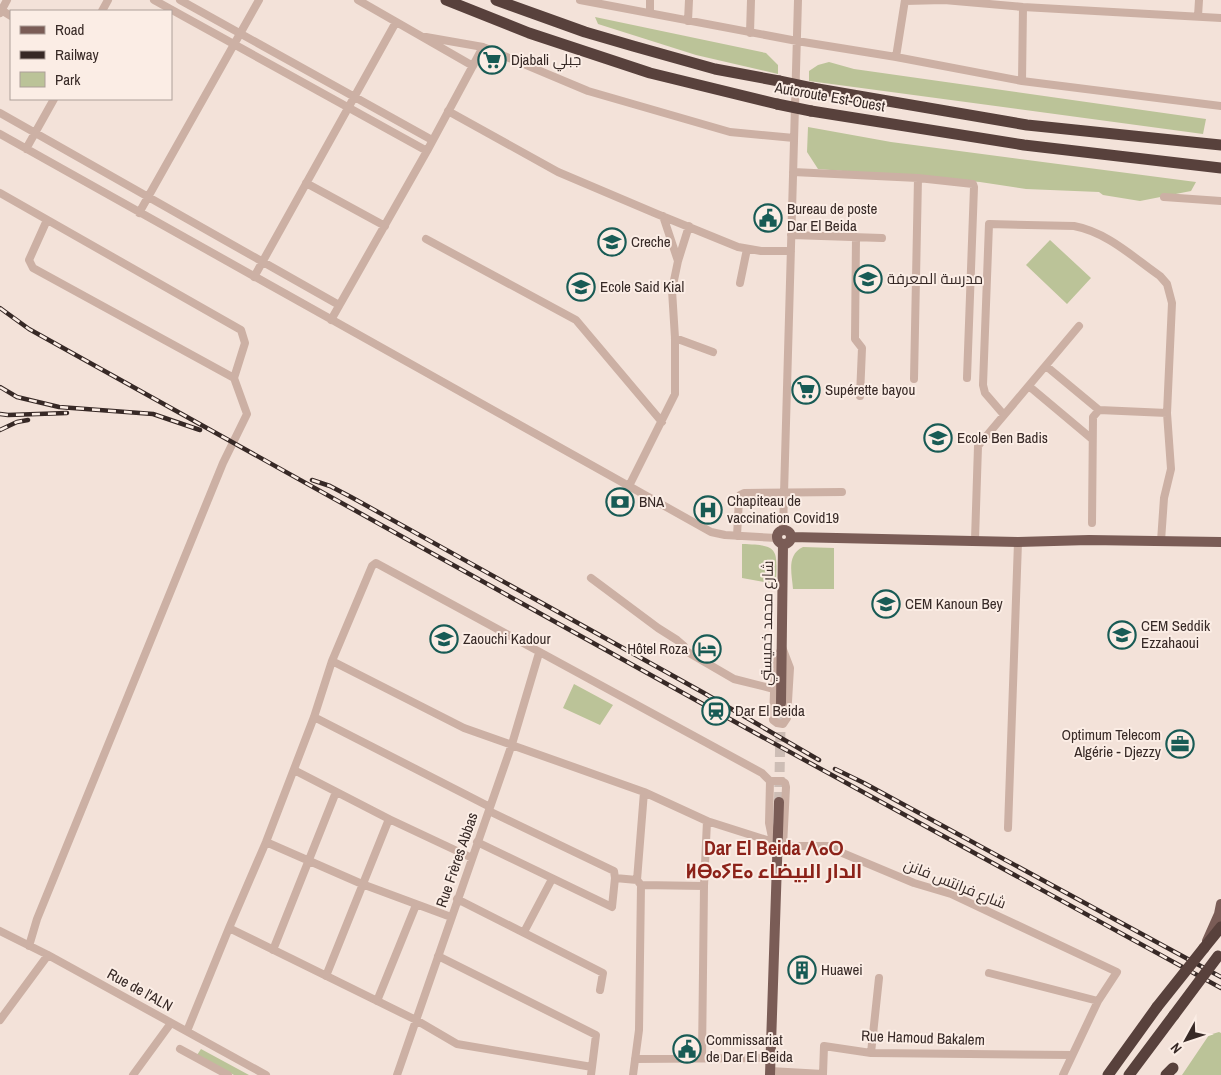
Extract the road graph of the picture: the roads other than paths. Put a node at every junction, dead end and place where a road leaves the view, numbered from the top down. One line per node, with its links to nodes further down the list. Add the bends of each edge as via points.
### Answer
1 (7, 0): 17 (street)
2 (154, 0): 27 (street)
3 (180, 0): 23 (street)
4 (259, 0): 23 (street)
5 (358, 0): 22 (street)
6 (446, 0): 45 (highway, Autoroute Est-Ouest, bridge, via 530,33 650,73 777,104 1024,145)
7 (496, 0): 42 (highway, Autoroute Est-Ouest, bridge, via 585,32 715,70 1027,125)
8 (580, 0): 18 (street)
9 (650, 0): 18 (street)
10 (689, 0): 21 (street)
11 (751, 0): 24 (street)
12 (798, 0): 26 (street)
13 (944, 0): 15 (street); 16 (street)
14 (1198, 0): 19 (street)
15 (905, 1): 29 (street)
16 (1023, 7): 19 (street); 31 (street)
17 (1, 12)
18 (650, 13): 21 (street)
19 (1198, 16): 20 (street)
20 (1221, 18)
21 (688, 21): 24 (street)
22 (396, 22): 25 (street); 32 (street)
23 (240, 33): 27 (street); 32 (street)
24 (750, 33): 26 (street)
25 (420, 36): 28 (street); 30 (street)
26 (797, 42): 29 (street); 40 (street)
27 (234, 44): 35 (street); 51 (street)
28 (483, 47): 30 (street); 40 (street, via 588,91 730,132)
29 (896, 57): 31 (street)
30 (473, 66): 36 (street)
31 (1022, 81): 34 (street)
32 (354, 96): 35 (street); 41 (street)
33 (53, 100): 38 (street)
34 (1221, 106)
35 (348, 108): 44 (street); 48 (street)
36 (448, 111): 41 (street); 54 (street, via 558,172)
37 (0, 113): 38 (street)
38 (35, 133): 43 (street); 51 (street)
39 (0, 134): 43 (street)
40 (794, 138): 46 (street)
41 (432, 140): 44 (street)
42 (1221, 146)
43 (26, 149): 53 (street)
44 (427, 151): 56 (street)
45 (1221, 168)
46 (793, 172): 47 (street); 58 (street)
47 (918, 178): 75 (street, via 970,183 974,187); 76 (street)
48 (306, 183): 56 (street); 65 (street)
49 (0, 193): 55 (street)
50 (1164, 196): 52 (street)
51 (148, 197): 53 (street); 65 (street)
52 (1221, 201)
53 (139, 213): 66 (street)
54 (663, 216): 57 (street); 64 (street)
55 (47, 220): 74 (street, via 241,330 245,343); 74 (street, via 28,260 33,268)
56 (385, 226): 68 (street)
57 (688, 226): 62 (street); 64 (street)
58 (792, 235): 59 (street); 63 (street)
59 (856, 237): 60 (street); 78 (street, via 855,339 862,348)
60 (882, 238)
61 (426, 239): 82 (street, via 576,320)
62 (747, 249): 63 (street); 67 (street)
63 (791, 252): 85 (street)
64 (678, 261): 71 (street, via 672,290)
65 (262, 262): 66 (street); 68 (street)
66 (254, 277): 69 (street)
67 (740, 283)
68 (339, 305): 69 (street)
69 (331, 320): 84 (street)
70 (1079, 326): 73 (street)
71 (675, 338): 72 (street); 82 (street, via 675,394)
72 (713, 352)
73 (1046, 366): 77 (street); 79 (street)
74 (234, 378): 129 (street, via 247,414 223,463 37,919)
75 (967, 378)
76 (914, 379)
77 (1030, 387): 81 (street); 83 (street)
78 (860, 396)
79 (1099, 410): 80 (street); 83 (street, via 1093,417)
80 (1167, 413): 81 (street, via 1172,303 1167,284 1160,276 1088,228 989,224 983,385 985,393); 91 (street, via 1171,468 1164,498)
81 (1004, 416): 90 (street, via 978,446)
82 (662, 422): 84 (street)
83 (1092, 439): 87 (street)
84 (629, 486): 88 (street, via 711,532)
85 (784, 492): 86 (street); 88 (street, via 740,495); 89 (street)
86 (842, 492)
87 (1092, 523)
88 (738, 536): 89 (street)
89 (783, 537): 90 (main road); 95 (main road, شارع محمد خميستي)
90 (975, 540): 92 (main road)
91 (1161, 541): 92 (main road); 93 (main road)
92 (1018, 542): 110 (street)
93 (1221, 542)
94 (591, 578): 98 (street, via 677,640 685,650 734,679)
95 (782, 647): 98 (street, via 775,665); 98 (street, via 790,668 787,718 783,724 773,720); 99 (main road, شارع محمد خميستي)
96 (539, 653): 97 (street, via 376,563); 101 (street, Rue Frères Abbas); 103 (street, via 762,772)
97 (332, 661): 100 (street); 101 (street, شارع فرانتس فانن, via 464,728)
98 (774, 689)
99 (781, 703)
100 (314, 717): 102 (street); 107 (street)
101 (512, 744): 105 (street, شارع فرانتس فانن); 107 (street, Rue Frères Abbas)
102 (294, 770): 104 (street); 111 (street)
103 (770, 781): 113 (street, via 768,823); 113 (street, via 782,781 786,787)
104 (336, 792): 108 (street); 115 (street)
105 (644, 792): 109 (street, شارع فرانتس فانن); 118 (street)
106 (779, 802): 113 (main road)
107 (489, 809): 112 (street, Rue Frères Abbas); 116 (street, via 614,871)
108 (388, 819): 114 (street); 119 (street)
109 (707, 820): 113 (street, شارع فرانتس فانن); 120 (street)
110 (1008, 828)
111 (266, 842): 115 (street); 126 (street)
112 (478, 842): 114 (street, Rue Frères Abbas); 117 (street)
113 (778, 845): 139 (street, شارع فرانتس فانن, via 832,846 914,883 951,894 1117,972); 149 (main road)
114 (472, 858): 121 (street, Rue Frères Abbas)
115 (309, 860): 119 (street); 131 (street)
116 (615, 878): 117 (street, via 612,907); 118 (street)
117 (552, 879): 128 (street)
118 (639, 882): 120 (street); 150 (street, via 639,1030)
119 (362, 884): 123 (street); 136 (street)
120 (704, 886): 148 (street)
121 (457, 899): 124 (street, Rue Frères Abbas); 128 (street)
122 (1221, 904): 130 (main road)
123 (416, 905): 124 (street); 140 (street)
124 (451, 917): 134 (street, Rue Frères Abbas)
125 (1221, 927): 130 (highway)
126 (229, 928): 131 (street); 144 (street)
127 (0, 931): 129 (street, Rue de l'ALN)
128 (524, 932): 138 (street, via 603,973)
129 (29, 946): 132 (street, Rue de l'ALN)
130 (1204, 948): 160 (highway, bridge)
131 (273, 950): 136 (street)
132 (48, 955): 141 (street); 143 (street, Rue de l'ALN)
133 (1220, 955): 161 (highway, bridge)
134 (438, 956): 142 (street, Rue Frères Abbas); 151 (street, via 596,1035)
135 (989, 973): 139 (street)
136 (326, 976): 140 (street)
137 (879, 978): 146 (street)
138 (600, 990)
139 (1098, 1001): 147 (street)
140 (378, 1002): 142 (street)
141 (0, 1020)
142 (416, 1020): 151 (street, via 457,1044); 157 (street, Rue Frères Abbas)
143 (171, 1023): 144 (street, Rue de l'ALN); 154 (street)
144 (187, 1031): 156 (street, Rue de l'ALN)
145 (180, 1049): 152 (street)
146 (871, 1053): 147 (street, Rue Hamoud Bakalem); 153 (street, Rue Hamoud Bakalem, via 824,1046 822,1074)
147 (1072, 1055): 159 (street)
148 (702, 1057): 149 (street); 150 (street)
149 (770, 1058): 153 (main road)
150 (635, 1059): 158 (street)
151 (592, 1071)
152 (214, 1072): 155 (street)
153 (770, 1073)
154 (133, 1075)
155 (228, 1075)
156 (266, 1075)
157 (397, 1075)
158 (633, 1075)
159 (1063, 1075)
160 (1108, 1075)
161 (1129, 1075)

